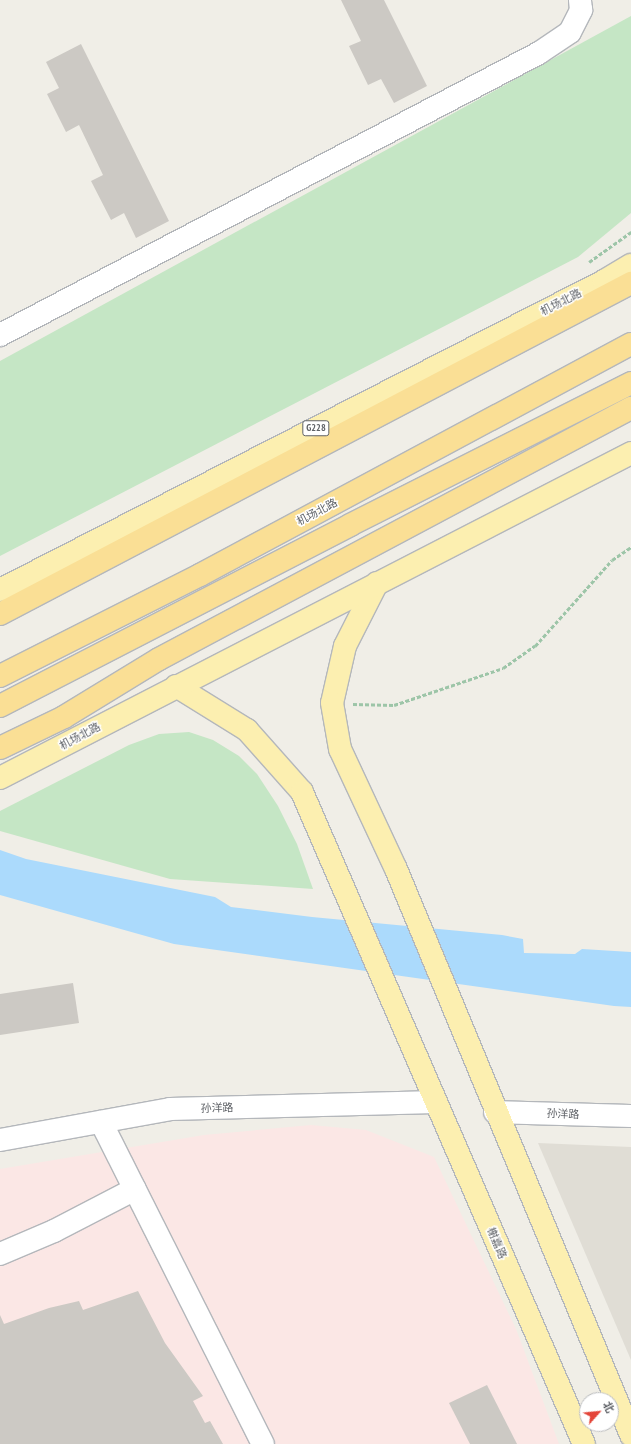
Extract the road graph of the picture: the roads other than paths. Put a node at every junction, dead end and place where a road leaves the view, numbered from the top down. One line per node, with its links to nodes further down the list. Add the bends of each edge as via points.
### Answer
1 (580, 0): 4 (street, via 581,10 570,32 540,53)
2 (631, 265): 10 (main road, 机场北路 / G228)
3 (631, 283): 11 (highway)
4 (0, 335)
5 (631, 344): 12 (highway, 机场北路, via 200,575)
6 (631, 384): 14 (highway)
7 (631, 408): 15 (highway, via 159,659 64,717)
8 (631, 453): 9 (main road, 机场北路)
9 (377, 583): 13 (main road, 机场北路); 18 (main road, via 345,646 332,703 340,749 396,869)
10 (0, 590)
11 (0, 614)
12 (0, 676)
13 (176, 686): 16 (main road, 机场北路); 17 (main road, 榭嘉路, via 247,730 302,792)
14 (0, 706)
15 (0, 748)
16 (0, 778)
17 (436, 1102): 20 (street, 孙洋路, via 170,1109); 26 (main road, 榭嘉路)
18 (495, 1112): 19 (street, 孙洋路); 24 (main road)
19 (631, 1116)
20 (101, 1122): 21 (street, 孙洋路); 22 (street)
21 (0, 1140)
22 (135, 1188): 23 (street, via 54,1231); 25 (street)
23 (0, 1254)
24 (631, 1435)
25 (263, 1444)
26 (584, 1444)

